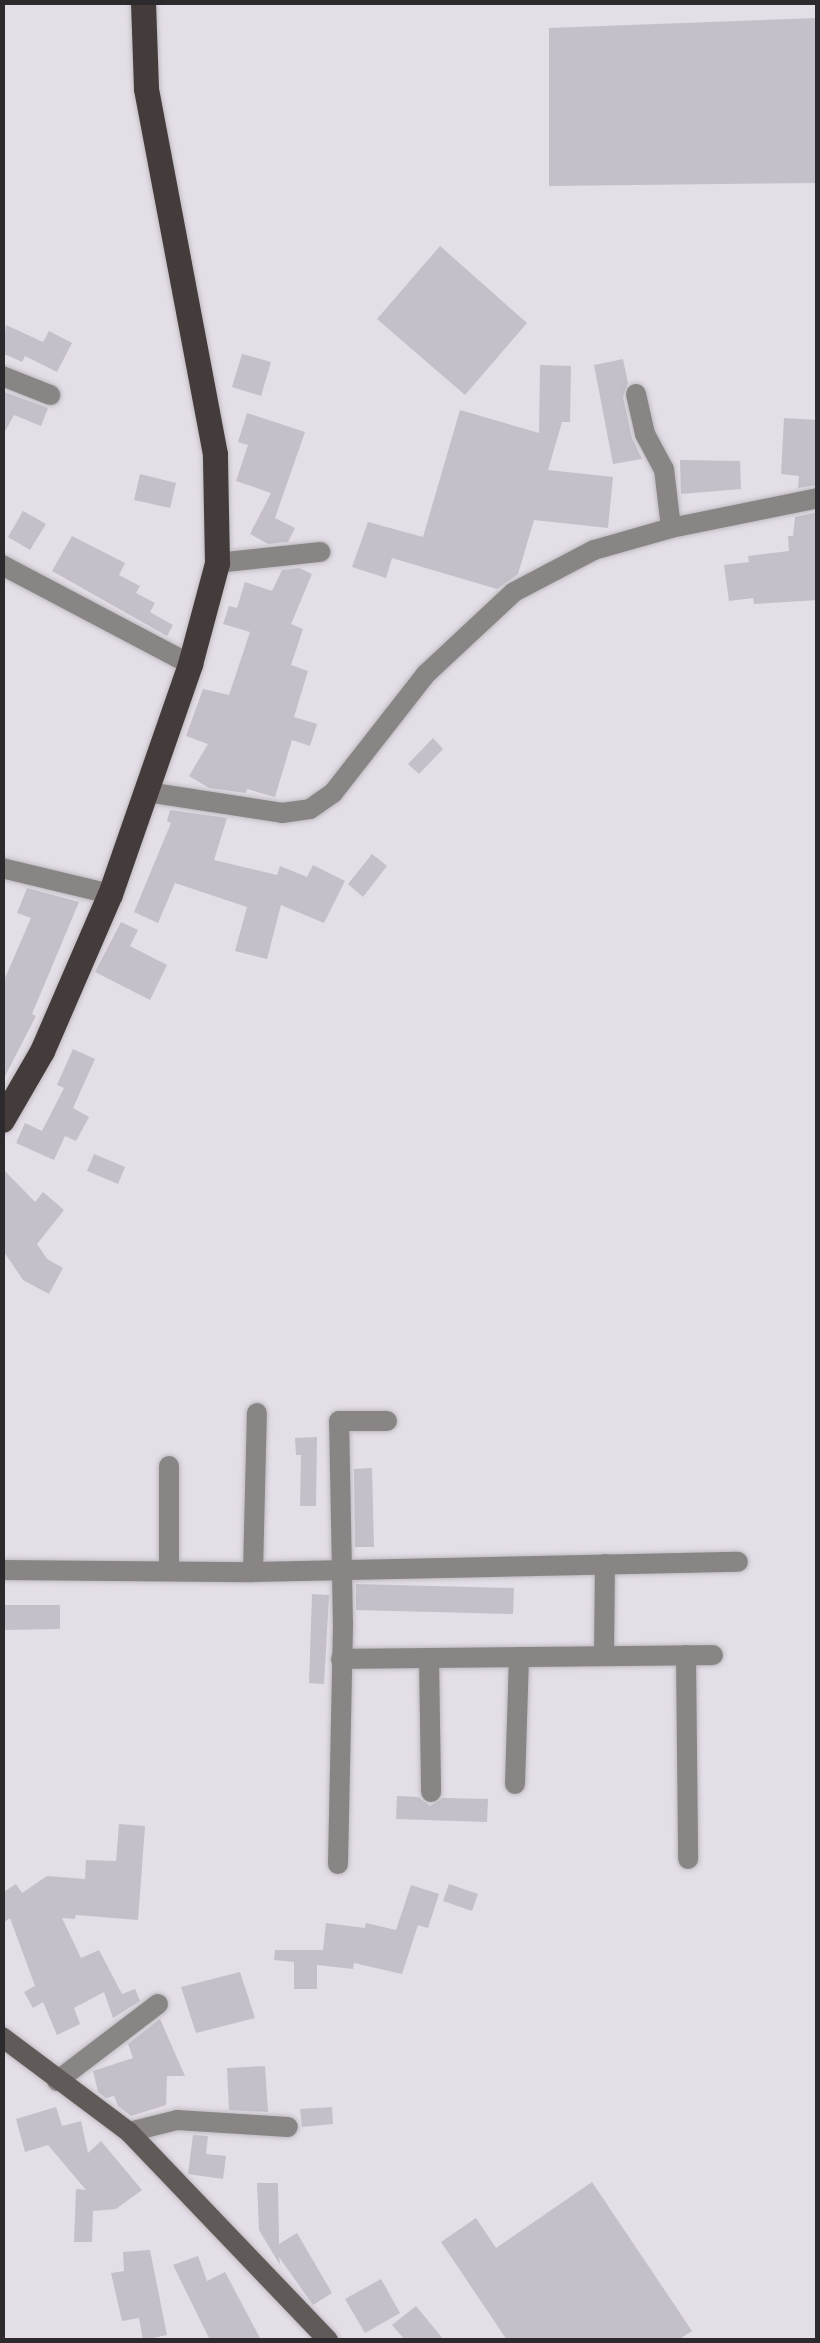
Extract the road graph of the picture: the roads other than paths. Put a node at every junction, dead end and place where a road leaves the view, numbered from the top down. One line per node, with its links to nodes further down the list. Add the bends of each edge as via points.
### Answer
1 (143, 2): 8 (main road, via 146,88 215,454)
2 (2, 376): 3 (street)
3 (50, 394)
4 (636, 394): 6 (street, via 645,434 664,468)
5 (818, 498): 6 (street)
6 (671, 528): 11 (street, via 594,550 514,592 426,674 333,794 310,810 282,813)
7 (320, 552): 8 (street)
8 (217, 563): 10 (main road)
9 (2, 565): 10 (street)
10 (190, 664): 11 (main road)
11 (147, 792): 13 (main road)
12 (2, 868): 13 (street)
13 (110, 894): 14 (main road, via 42,1051)
14 (2, 1120)
15 (258, 1413): 23 (street)
16 (387, 1421): 21 (street, via 339,1421)
17 (169, 1466): 22 (street)
18 (738, 1562): 19 (street)
19 (605, 1564): 21 (street); 26 (street)
20 (2, 1570): 22 (street)
21 (341, 1570): 23 (street); 29 (street)
22 (169, 1571): 23 (street)
23 (253, 1572)
24 (714, 1654): 25 (street)
25 (686, 1655): 26 (street); 32 (street)
26 (604, 1656): 27 (street)
27 (518, 1657): 28 (street); 30 (street)
28 (429, 1658): 29 (street); 31 (street)
29 (341, 1659): 33 (street)
30 (515, 1784)
31 (430, 1792)
32 (688, 1859)
33 (338, 1864)
34 (158, 2004): 36 (street)
35 (2, 2037): 36 (street)
36 (57, 2080): 38 (street)
37 (288, 2126): 38 (street, via 177,2120)
38 (130, 2132): 39 (street)
39 (328, 2340)

